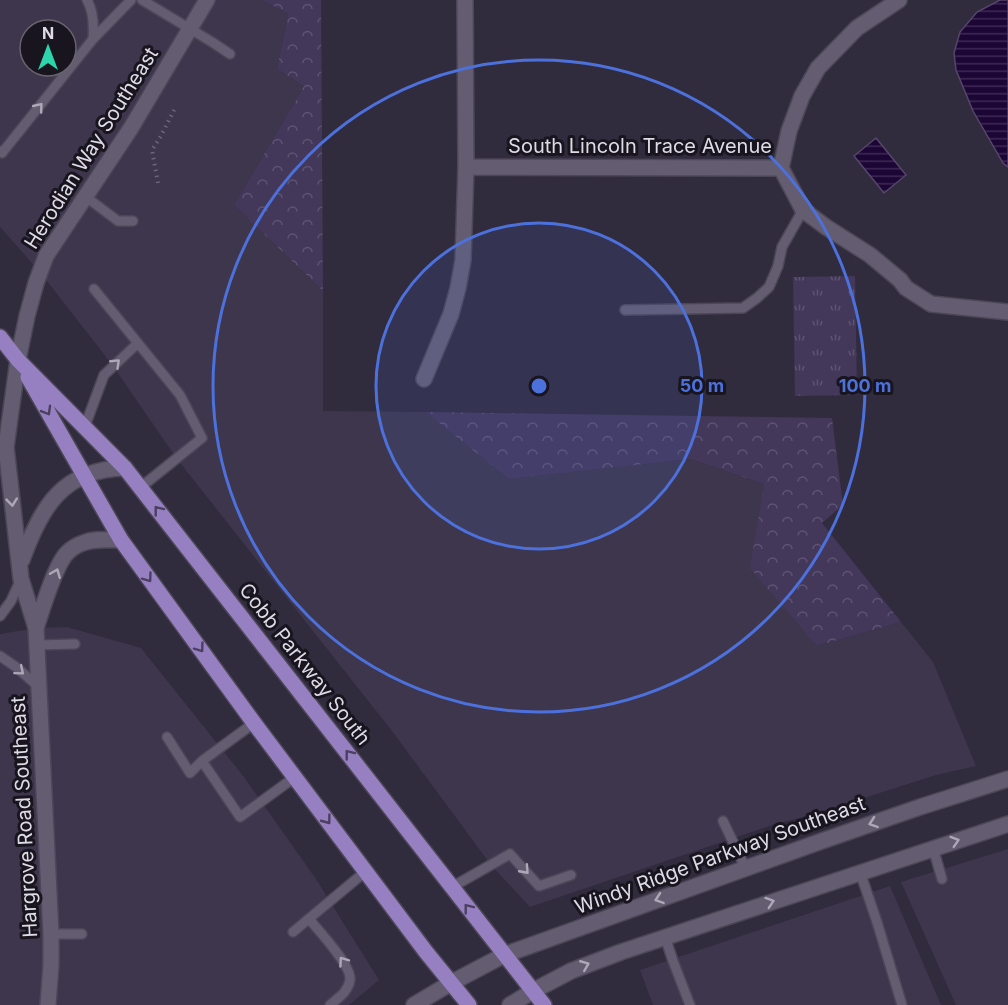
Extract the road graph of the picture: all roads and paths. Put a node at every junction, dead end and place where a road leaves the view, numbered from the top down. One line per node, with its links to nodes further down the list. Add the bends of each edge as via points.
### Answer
1 (87, 0): 8 (lane)
2 (131, 0): 8 (lane)
3 (142, 0): 7 (lane)
4 (207, 0): 7 (street, Herodian Way Southeast)
5 (465, 0): 12 (street)
6 (899, 0): 13 (street, South Lincoln Trace Avenue, via 857,28 818,68 802,96)
7 (189, 29): 9 (lane); 15 (street, Herodian Way Southeast)
8 (93, 39): 11 (lane, one-way to 8)
9 (230, 54)
10 (175, 108): 14 (path, via 152,150)
11 (0, 151)
12 (466, 167): 13 (street, South Lincoln Trace Avenue); 24 (street, via 463,260 458,288)
13 (781, 168): 16 (street)
14 (158, 183)
15 (86, 197): 17 (lane, via 118,221); 23 (street, Herodian Way Southeast, via 46,256)
16 (803, 210): 19 (lane, via 782,247 769,287 743,308); 20 (street, via 870,255 906,288 931,304)
17 (133, 221)
18 (94, 289): 22 (lane)
19 (625, 310)
20 (1008, 312)
21 (0, 337): 23 (main road, Cobb Parkway South)
22 (138, 342): 25 (lane, one-way to 22, via 104,375); 28 (lane, via 180,395 202,438)
23 (18, 360): 25 (main road, Cobb Parkway South); 27 (main road, Cobb Parkway South, one-way to 27); 30 (street, Hargrove Road Southeast, one-way to 30, via 6,447)
24 (424, 379)
25 (85, 426): 26 (main road, Cobb Parkway South)
26 (125, 468): 27 (street); 28 (main road, Cobb Parkway South)
27 (84, 475): 29 (main road, Cobb Parkway South); 30 (street, via 62,490 44,510 30,536)
28 (141, 487): 50 (main road, Cobb Parkway South, one-way to 28)
29 (121, 540): 32 (street, Hargrove Road Southeast, one-way to 29, via 66,553 85,542); 37 (main road, Cobb Parkway South, one-way to 37)
30 (20, 573): 31 (lane, via 11,601); 32 (street, Hargrove Road Southeast)
31 (0, 616)
32 (36, 628): 34 (street, Hargrove Road Southeast)
33 (75, 644): 34 (lane)
34 (37, 645): 36 (street, Hargrove Road Southeast)
35 (0, 656): 36 (lane, one-way to 36)
36 (39, 687): 53 (street, Hargrove Road Southeast)
37 (254, 723): 39 (lane); 40 (main road, Cobb Parkway South)
38 (167, 737): 39 (lane, via 190,773)
39 (202, 761): 40 (lane, via 240,817)
40 (295, 777): 46 (main road, Cobb Parkway South, one-way to 46)
41 (1008, 779): 45 (street, Windy Ridge Parkway Southeast, one-way to 45)
42 (723, 821): 45 (lane)
43 (1008, 824): 44 (street, one-way to 43)
44 (933, 848): 47 (street); 49 (lane)
45 (746, 869): 56 (street, Windy Ridge Parkway Southeast, one-way to 56)
46 (366, 871): 51 (lane); 57 (main road, Cobb Parkway South)
47 (860, 872): 55 (street, one-way to 47); 66 (lane)
48 (571, 875): 50 (lane, one-way to 48, via 510,854 539,886)
49 (942, 879)
50 (452, 886): 56 (main road, Cobb Parkway South, one-way to 50)
51 (309, 919): 52 (lane); 60 (lane, one-way to 51, via 346,991 350,972)
52 (293, 933)
53 (51, 934): 54 (lane); 59 (street, Hargrove Road Southeast)
54 (82, 934)
55 (665, 937): 58 (street, one-way to 55, via 581,966); 65 (lane)
56 (504, 955): 57 (street, Windy Ridge Parkway Southeast); 58 (main road, Cobb Parkway South)
57 (451, 983): 61 (street, Windy Ridge Parkway Southeast); 62 (main road, Cobb Parkway South)
58 (533, 991): 63 (street); 64 (main road, Cobb Parkway South)
59 (48, 1005)
60 (330, 1005)
61 (414, 1005)
62 (468, 1005)
63 (510, 1005)
64 (544, 1005)
65 (690, 1005)
66 (902, 1005)

